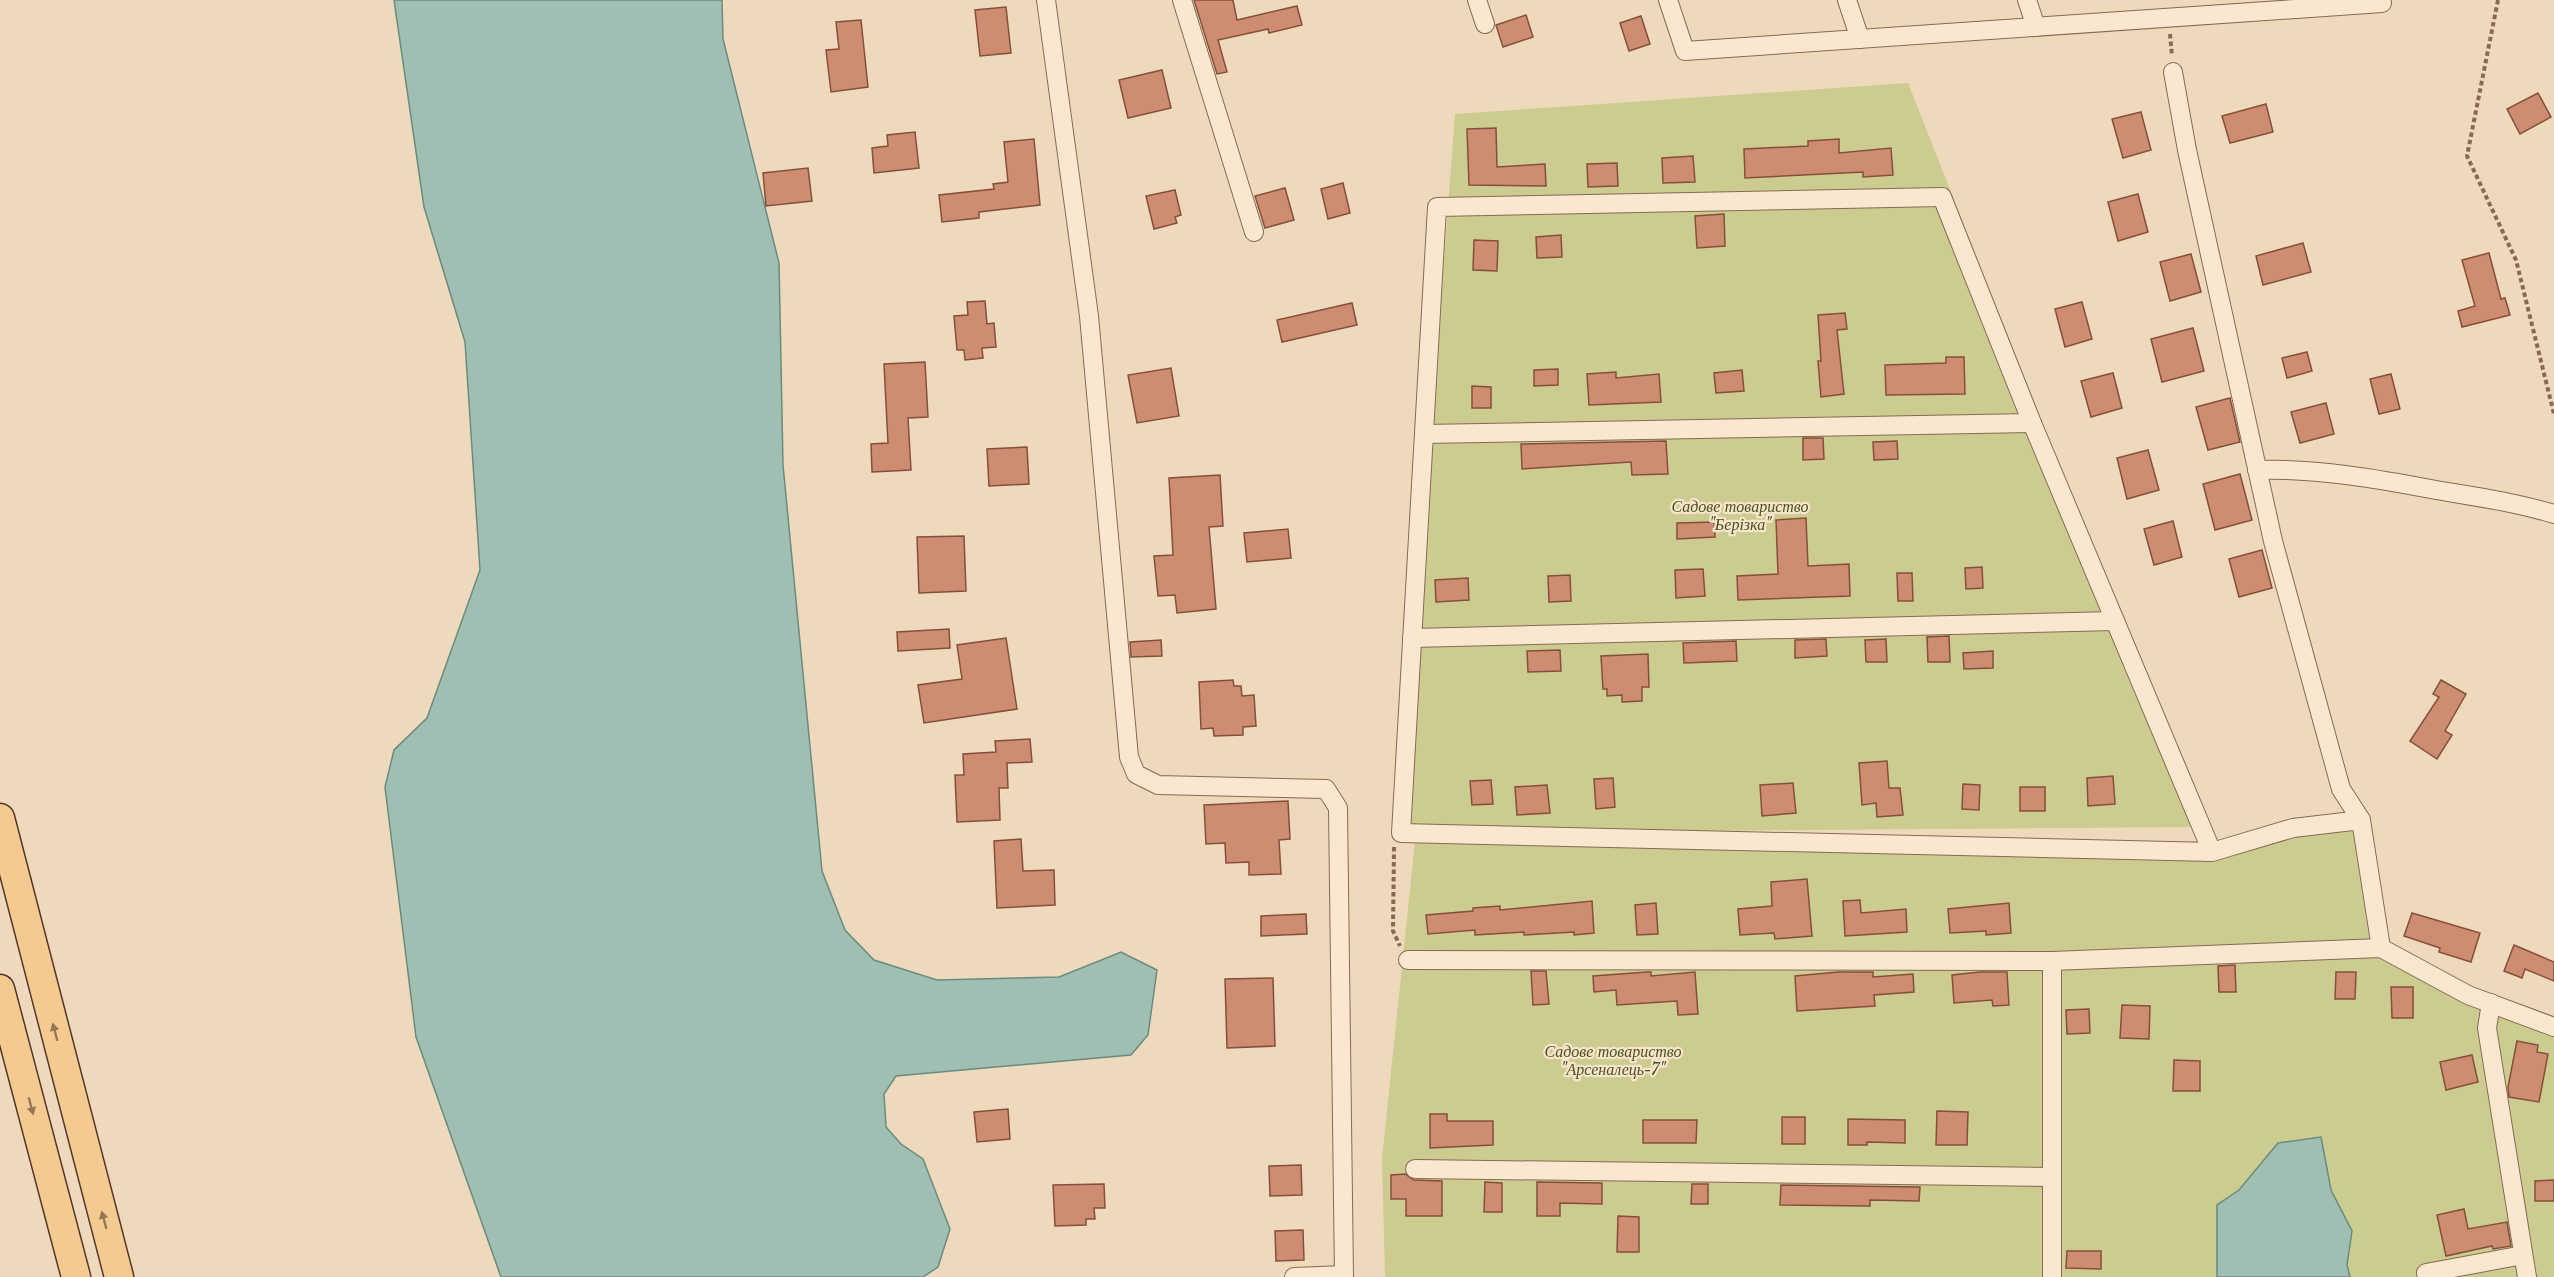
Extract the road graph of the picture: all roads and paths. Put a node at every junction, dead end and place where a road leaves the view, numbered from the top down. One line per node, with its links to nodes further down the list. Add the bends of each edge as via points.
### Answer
1 (1046, 0): 37 (street, via 1089,316 1129,757 1137,774 1158,785 1326,789 1338,808)
2 (1182, 0): 15 (street)
3 (1478, 0): 11 (street)
4 (1668, 0): 13 (street, via 1685,51)
5 (1847, 0): 13 (street)
6 (2027, 0): 12 (street)
7 (2381, 0): 9 (street, via 2382,3)
8 (2498, 0): 16 (path, via 2468,156 2516,260)
9 (2204, 8): 10 (street)
10 (2169, 18): 12 (street); 14 (path)
11 (1485, 24)
12 (2036, 27): 13 (street)
13 (1860, 39)
14 (2173, 72): 19 (street)
15 (1254, 232)
16 (2554, 414)
17 (2032, 423): 18 (street); 18 (street, via 1942,197 1437,207); 21 (street)
18 (1424, 434): 22 (street)
19 (2257, 470): 20 (street, via 2282,469 2393,482); 24 (street, via 2341,789)
20 (2554, 514)
21 (2115, 621): 22 (street); 26 (street)
22 (1412, 638): 25 (street)
23 (0, 818): 39 (main road, one-way to 23)
24 (2361, 820): 26 (street, via 2293,828); 27 (street)
25 (1401, 832): 26 (street); 28 (path, via 1392,851 1393,931)
26 (2212, 852)
27 (2381, 948): 29 (street); 31 (street)
28 (1408, 960): 29 (street)
29 (2052, 961): 34 (street)
30 (0, 989): 38 (main road, one-way to 38)
31 (2491, 1003): 32 (street); 35 (street, via 2487,1028)
32 (2554, 1028)
33 (1415, 1169): 34 (street)
34 (2052, 1177): 41 (street)
35 (2523, 1255): 36 (street); 42 (street)
36 (2426, 1273)
37 (1344, 1276): 40 (street)
38 (76, 1277)
39 (119, 1277)
40 (1294, 1277)
41 (2052, 1277)
42 (2527, 1277)

